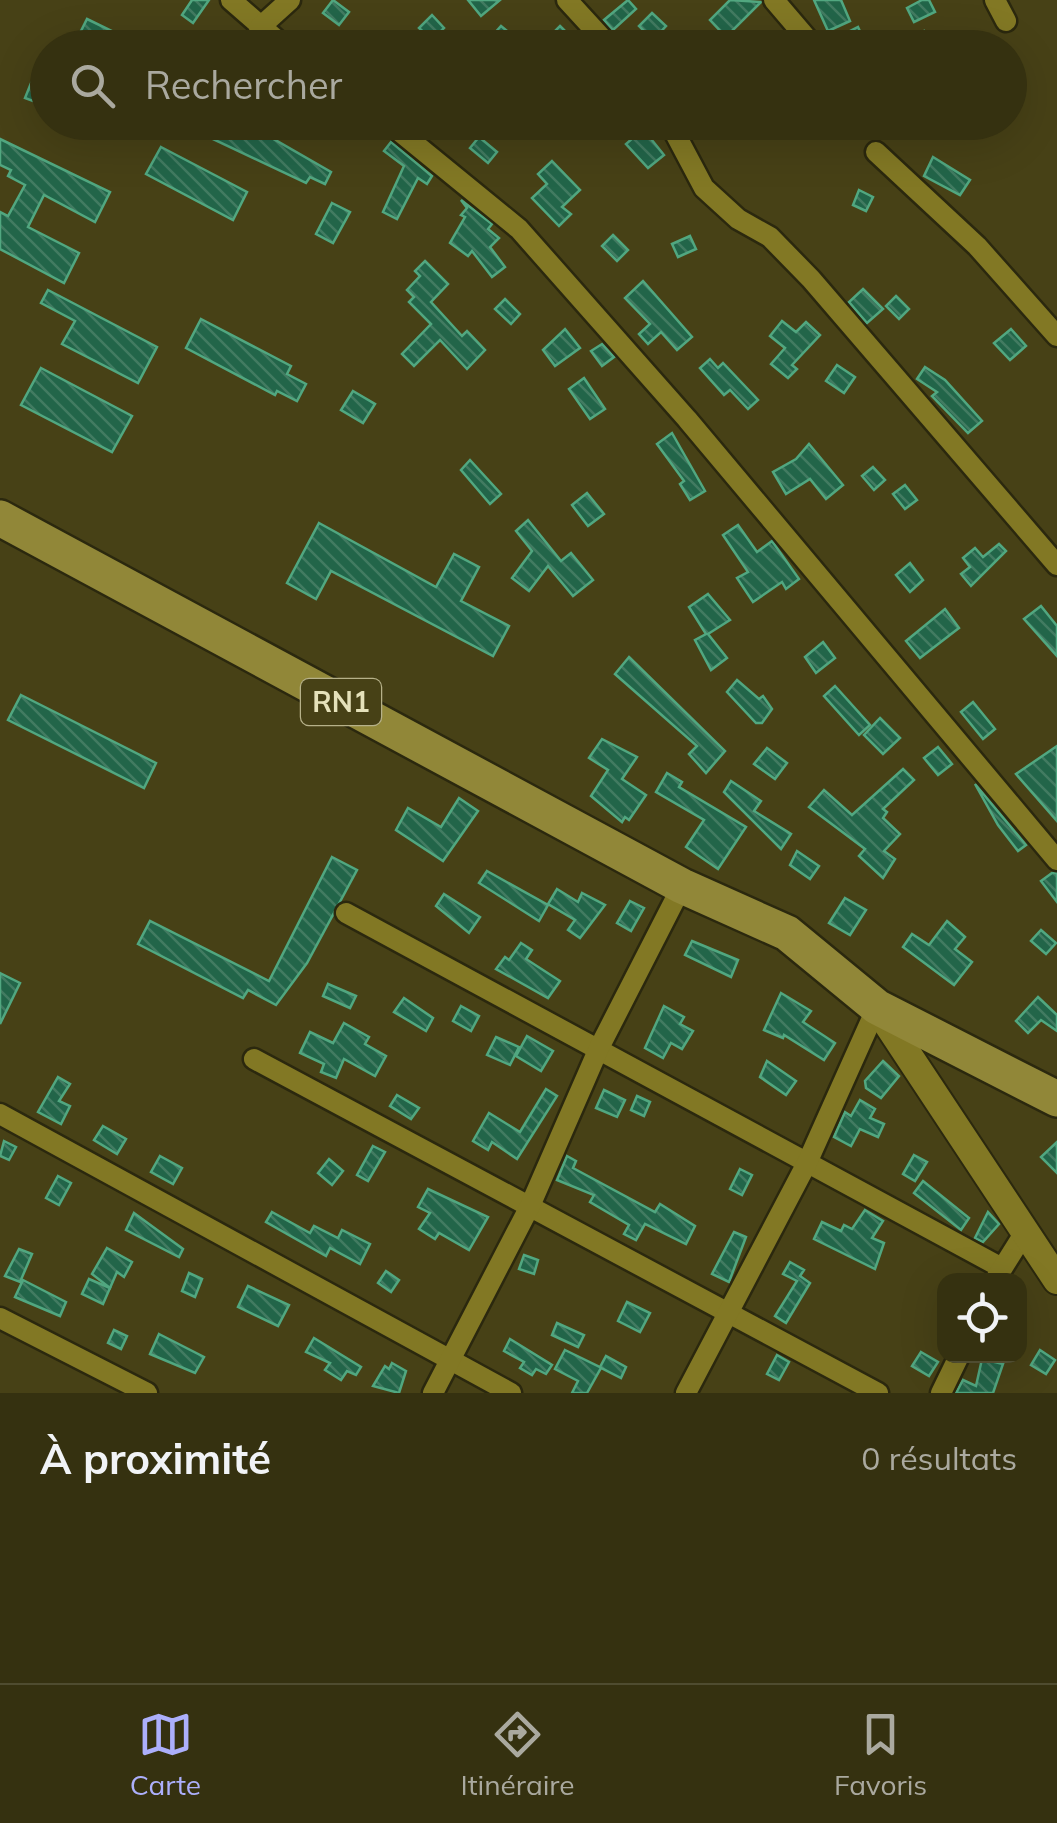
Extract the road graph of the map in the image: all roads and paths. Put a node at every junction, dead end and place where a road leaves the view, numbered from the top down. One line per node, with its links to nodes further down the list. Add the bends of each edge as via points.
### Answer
1 (230, 0): 7 (street)
2 (290, 0): 7 (street)
3 (567, 0): 9 (street)
4 (774, 0): 10 (street)
5 (995, 0): 6 (street)
6 (1006, 21)
7 (260, 28): 8 (street)
8 (263, 30)
9 (594, 30)
10 (800, 30)
11 (410, 140): 17 (street, via 519,229 687,418)
12 (679, 140): 16 (street, via 704,188 770,237 811,279)
13 (876, 152): 14 (street, via 977,246)
14 (1057, 336)
15 (0, 518): 18 (highway, RN1)
16 (1057, 565)
17 (1057, 860)
18 (682, 886): 20 (highway, RN1, via 787,934); 21 (street)
19 (346, 913): 21 (street)
20 (876, 1007): 23 (highway, RN1); 25 (street); 27 (street)
21 (599, 1048): 25 (street); 26 (street)
22 (254, 1059): 26 (street)
23 (1057, 1099)
24 (0, 1114): 33 (street)
25 (807, 1163): 28 (street); 31 (street)
26 (530, 1206): 31 (street); 33 (street)
27 (1025, 1232): 29 (street); 30 (street)
28 (996, 1273)
29 (999, 1273)
30 (1057, 1280)
31 (728, 1314): 38 (street); 39 (street)
32 (0, 1318): 35 (street)
33 (450, 1360): 36 (street); 37 (street)
34 (956, 1363): 40 (street)
35 (147, 1393)
36 (433, 1393)
37 (511, 1393)
38 (686, 1393)
39 (878, 1393)
40 (941, 1393)

